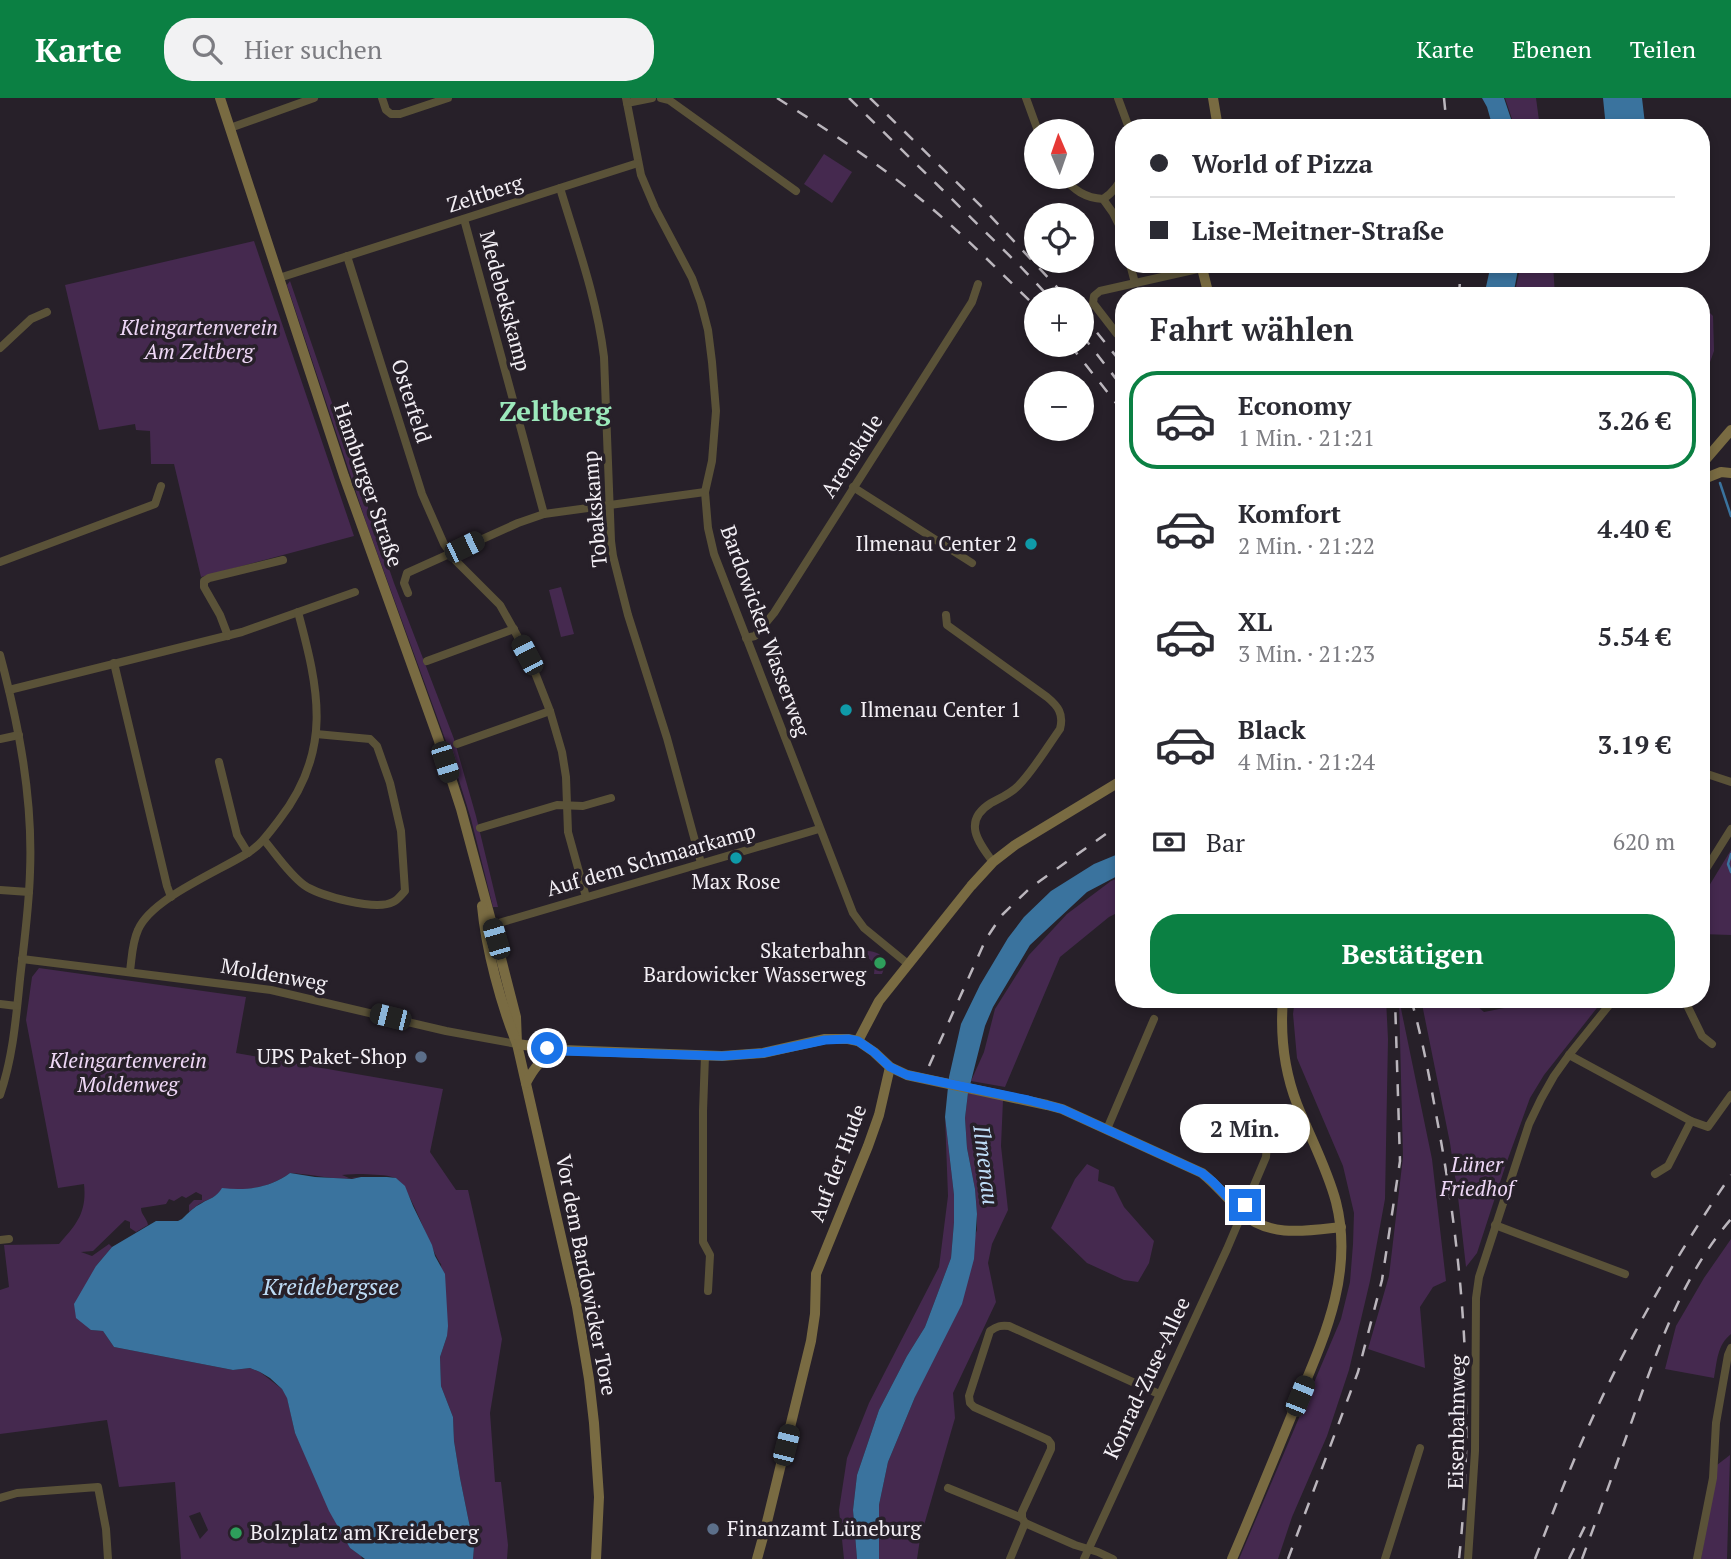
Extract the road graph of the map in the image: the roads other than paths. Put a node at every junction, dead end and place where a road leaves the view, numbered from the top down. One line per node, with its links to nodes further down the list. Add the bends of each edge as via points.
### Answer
1 (220, 98): 14 (main road, Hamburger Straße)
2 (314, 98): 14 (street)
3 (382, 98): 4 (street, via 391,114)
4 (448, 98)
5 (652, 98): 10 (street)
6 (661, 98): 19 (street)
7 (1026, 98): 11 (street)
8 (1118, 98): 12 (street)
9 (1213, 98): 13 (main road)
10 (626, 100): 15 (street)
11 (1034, 119)
12 (1126, 119)
13 (1216, 119)
14 (230, 128): 26 (main road, Hamburger Straße)
15 (638, 163): 16 (street, Zeltberg); 40 (street, Bardowicker Wasserweg, via 655,208 684,260 708,330 716,411)
16 (560, 188): 22 (street, Zeltberg); 41 (street, Tobakskamp, via 601,332)
17 (1075, 189): 20 (street)
18 (1115, 189): 20 (street)
19 (796, 191)
20 (1103, 199): 21 (street)
21 (1115, 216)
22 (464, 219): 23 (street, Zeltberg); 42 (street, Medebekskamp)
23 (347, 256): 26 (street, Zeltberg); 43 (street, Osterfeld, via 422,494)
24 (1132, 273): 27 (street)
25 (1174, 273): 27 (street)
26 (279, 278): 77 (main road, Hamburger Straße, via 438,738)
27 (1135, 283): 29 (street)
28 (978, 284): 39 (street, Arenskule, via 972,302)
29 (1118, 287)
30 (1115, 288): 32 (street, via 1100,291 1093,303)
31 (47, 312): 33 (street, via 31,319)
32 (1115, 331)
33 (0, 348)
34 (1728, 439): 35 (main road)
35 (1710, 456)
36 (1731, 473): 37 (main road)
37 (1710, 476)
38 (161, 486): 45 (street, via 155,504)
39 (853, 487): 46 (street); 53 (street, Arenskule, via 774,613 755,636)
40 (705, 492): 41 (street); 53 (street, Bardowicker Wasserweg, via 712,548)
41 (610, 505): 42 (street); 75 (street, Tobakskamp, via 612,548 625,601)
42 (544, 514): 43 (street)
43 (450, 554): 48 (street, via 407,573); 51 (street, Osterfeld, via 500,605)
44 (283, 559): 52 (street, via 204,581)
45 (0, 562)
46 (972, 563)
47 (355, 592): 49 (street)
48 (408, 593)
49 (298, 612): 52 (street); 59 (street, via 315,683)
50 (946, 615): 74 (street, via 947,625 1047,697 1061,714 1060,729 1021,783 976,818 976,836)
51 (514, 629): 55 (street); 58 (street, Osterfeld)
52 (228, 636): 56 (street)
53 (746, 638): 70 (street, Bardowicker Wasserweg)
54 (0, 655): 57 (street)
55 (427, 661)
56 (114, 663): 57 (street); 80 (street)
57 (9, 690): 60 (street)
58 (550, 711): 62 (street); 68 (street, Osterfeld, via 564,764)
59 (316, 734): 72 (street, via 309,767 291,805); 72 (street, via 370,739 377,746 401,831 405,891 395,901 374,905 327,897 295,877)
60 (19, 735): 61 (street); 79 (street, via 29,801)
61 (0, 739)
62 (457, 744)
63 (219, 762): 73 (street, via 237,835)
64 (1710, 775): 65 (street)
65 (1731, 782)
66 (1115, 784): 74 (main road)
67 (611, 798): 68 (street)
68 (566, 806): 69 (street); 81 (street, Osterfeld, via 571,848)
69 (480, 828)
70 (820, 829): 75 (street, Auf dem Schmaarkamp); 84 (street, Bardowicker Wasserweg, via 858,920)
71 (1731, 829): 76 (street)
72 (264, 840): 73 (street)
73 (248, 853): 80 (street)
74 (993, 862): 84 (main road)
75 (701, 863): 81 (street, Auf dem Schmaarkamp)
76 (1710, 863)
77 (480, 883): 82 (main road, Vor dem Bardowicker Tore); 93 (main road, Vor dem Bardowicker Tore, via 484,927)
78 (0, 890): 79 (street)
79 (29, 892): 83 (street)
80 (171, 897): 85 (street, via 139,927)
81 (586, 897): 82 (street, Auf dem Schmaarkamp)
82 (492, 925): 93 (main road, Vor dem Bardowicker Tore, via 516,1017)
83 (22, 959): 85 (street, Moldenweg); 87 (street)
84 (908, 964): 92 (main road, via 879,1001)
85 (130, 971): 93 (street, Moldenweg, via 271,990)
86 (0, 1004): 87 (street)
87 (17, 1006): 100 (street)
88 (1282, 1008): 108 (main road, via 1288,1076 1325,1169)
89 (1607, 1008): 96 (street, Eisenbahnweg)
90 (1688, 1008): 94 (street, via 1702,1037)
91 (1154, 1019): 103 (street)
92 (858, 1041): 97 (main road, via 836,1038 754,1054); 98 (main road)
93 (517, 1044): 95 (main road); 99 (main road, Vor dem Bardowicker Tore)
94 (1712, 1044)
95 (562, 1051): 97 (main road); 99 (main road, via 538,1063)
96 (1569, 1055): 102 (street); 107 (street, Eisenbahnweg, via 1529,1124)
97 (705, 1056): 110 (street, via 703,1242 710,1255)
98 (890, 1067): 103 (main road, via 907,1075 1062,1109); 120 (main road, Auf der Hude, via 871,1139 816,1274 811,1341)
99 (526, 1083): 119 (main road, Vor dem Bardowicker Tore, via 589,1379 599,1497)
100 (0, 1095)
101 (1731, 1095): 102 (street, via 1708,1127)
102 (1691, 1121): 105 (street, via 1668,1166)
103 (1107, 1129): 106 (main road, via 1202,1173)
104 (1267, 1144): 106 (street, Konrad-Zuse-Allee, via 1266,1157)
105 (1655, 1174)
106 (1242, 1212): 108 (main road, via 1282,1231); 112 (street, Konrad-Zuse-Allee)
107 (1495, 1225): 109 (street); 126 (street, Eisenbahnweg, via 1478,1285)
108 (1340, 1227): 124 (main road, via 1340,1279 1329,1325)
109 (1625, 1274)
110 (708, 1291)
111 (1731, 1349): 127 (street)
112 (1159, 1394): 116 (street, via 1009,1326 990,1331 970,1403 1051,1444 1022,1512); 117 (street, Konrad-Zuse-Allee)
113 (1420, 1448): 125 (street)
114 (948, 1488): 116 (street)
115 (0, 1497): 118 (street, via 98,1487)
116 (1024, 1521): 117 (street); 121 (street)
117 (1088, 1549): 122 (street, Konrad-Zuse-Allee); 123 (street)
118 (108, 1559)
119 (596, 1559)
120 (757, 1559)
121 (1010, 1559)
122 (1084, 1559)
123 (1113, 1559)
124 (1231, 1559)
125 (1385, 1559)
126 (1468, 1559)
127 (1697, 1559)

